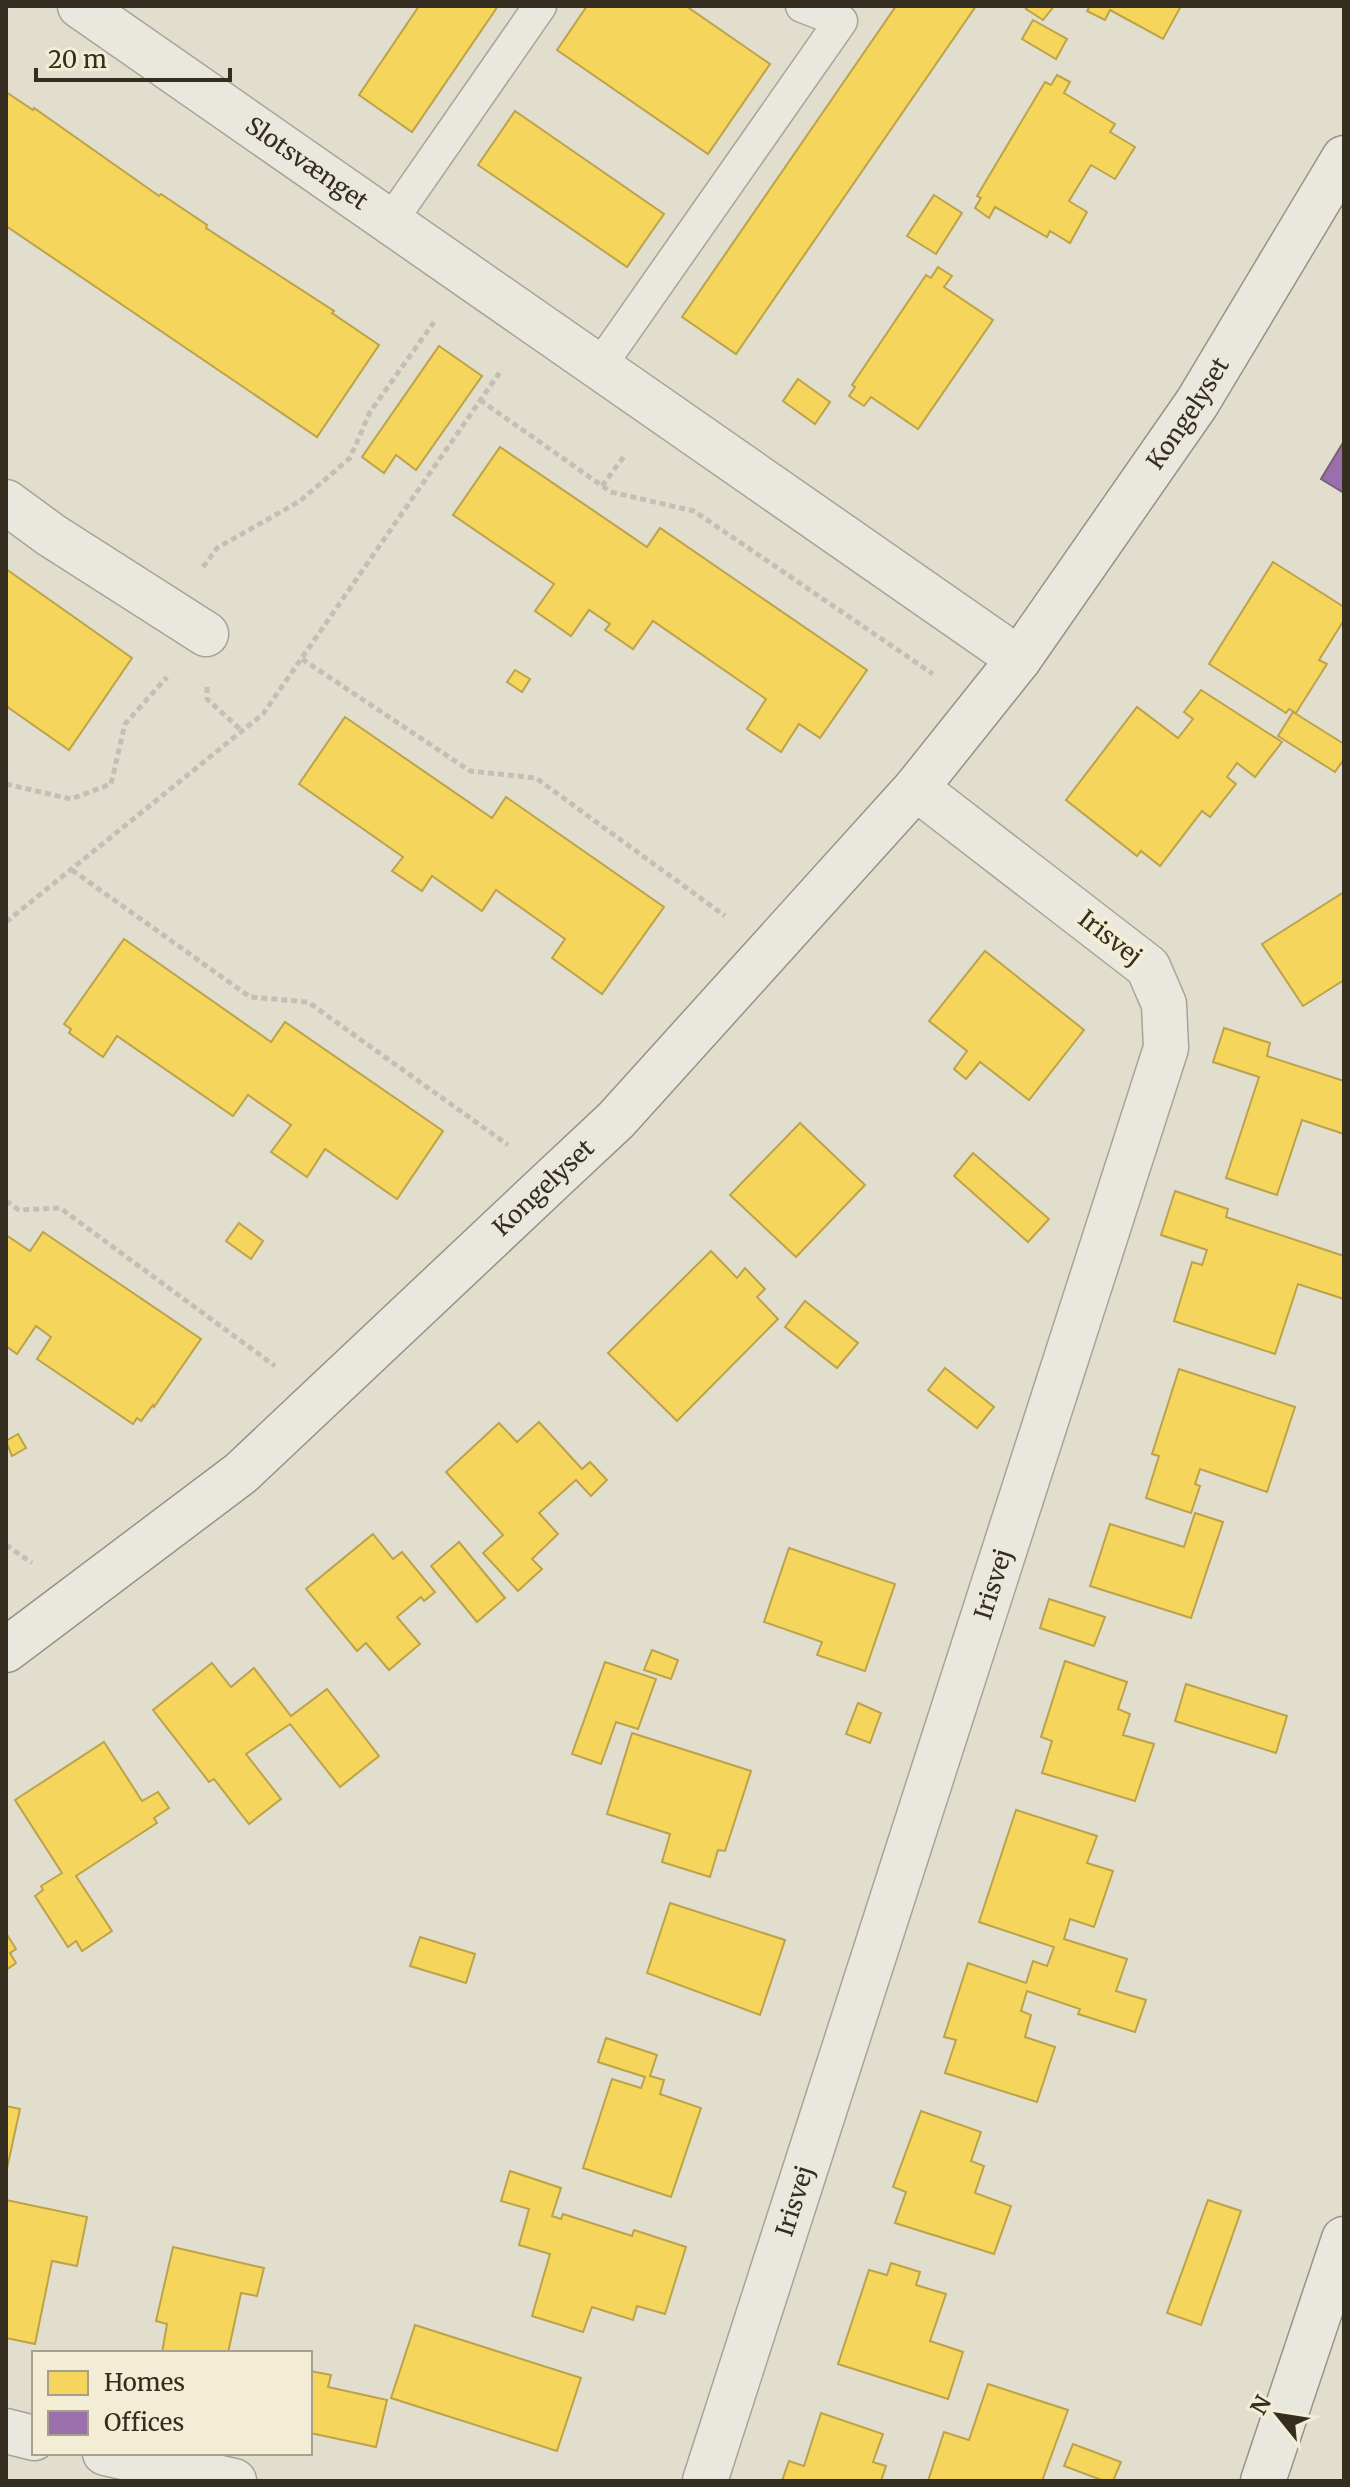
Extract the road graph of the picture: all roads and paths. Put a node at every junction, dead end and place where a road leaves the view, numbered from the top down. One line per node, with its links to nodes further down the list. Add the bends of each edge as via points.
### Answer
1 (80, 6): 5 (street, Slotsvænget)
2 (540, 6): 5 (lane)
3 (802, 6): 8 (lane, via 841,21)
4 (1344, 158): 13 (street, Kongelyset, via 1197,403)
5 (390, 222): 6 (street, Slotsvænget)
6 (467, 275): 7 (street, Slotsvænget); 11 (path, via 370,412 350,458 300,501 217,548)
7 (534, 322): 8 (street); 9 (path)
8 (599, 367): 13 (street)
9 (480, 400): 12 (path); 14 (path, via 611,492 694,511)
10 (6, 502): 11 (street)
11 (188, 623): 15 (path, via 125,724 111,784 71,799)
12 (302, 659): 17 (path, via 263,714); 19 (path, via 470,771 536,778)
13 (1019, 659): 14 (street, Kongelyset)
14 (980, 708): 16 (street, Kongelyset)
15 (6, 784)
16 (916, 788): 19 (street, Kongelyset); 29 (street, Irisvej, via 1148,967 1164,1004 1166,1048)
17 (72, 870): 18 (path); 20 (path, via 250,997 308,1002)
18 (6, 922)
19 (770, 950): 20 (street, Kongelyset, via 616,1120)
20 (554, 1178): 22 (street, Kongelyset)
21 (6, 1201): 22 (path, via 19,1210 60,1208)
22 (320, 1399): 23 (street, Kongelyset, via 241,1473)
23 (6, 1650)
24 (1344, 2239): 30 (street)
25 (6, 2431): 26 (street)
26 (32, 2438)
27 (114, 2455): 28 (street)
28 (234, 2481)
29 (705, 2481)
30 (1263, 2481)

